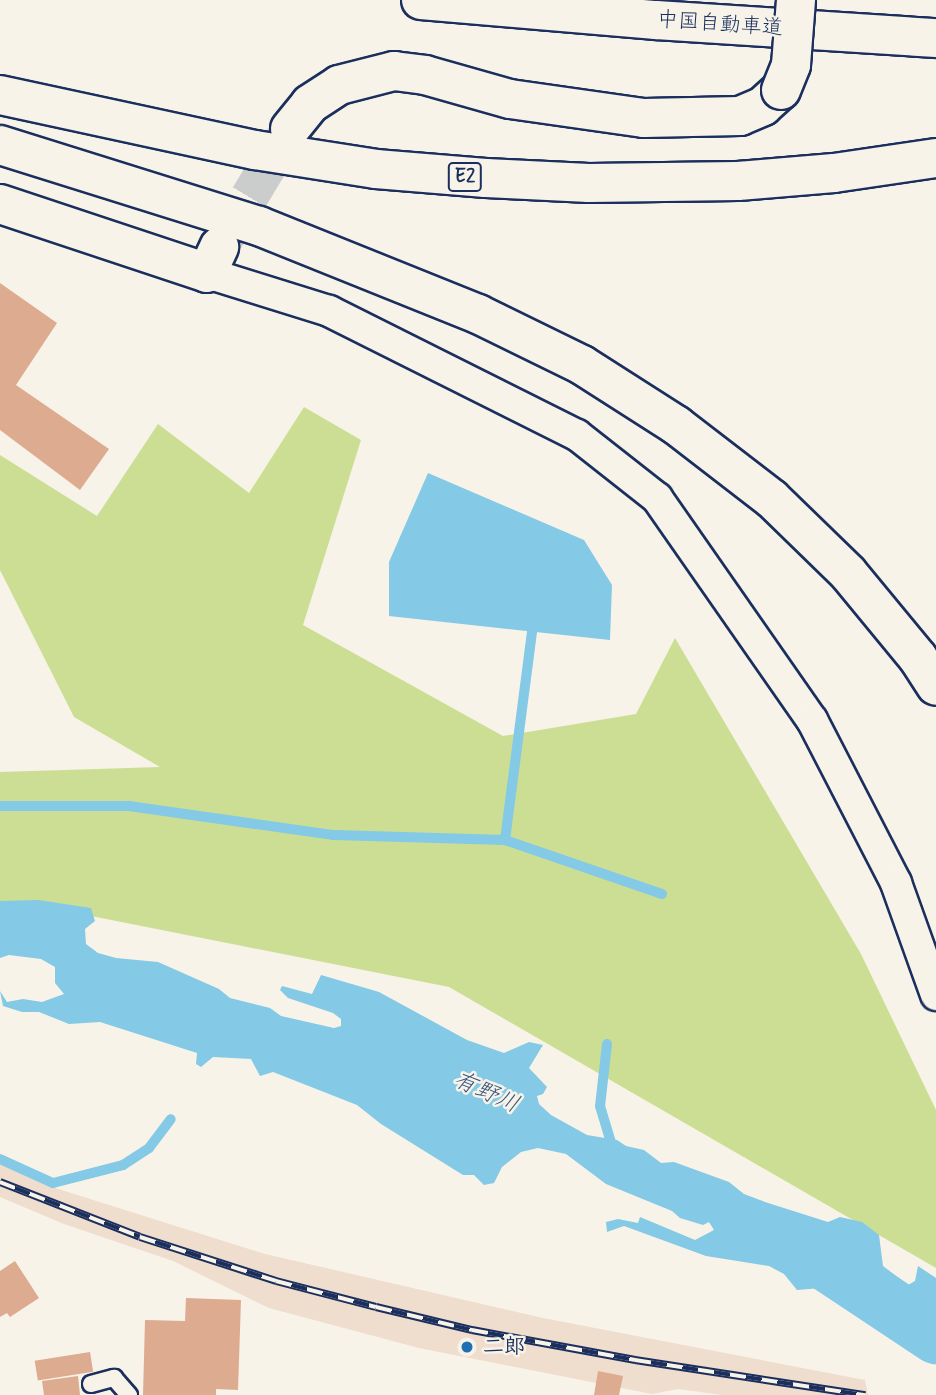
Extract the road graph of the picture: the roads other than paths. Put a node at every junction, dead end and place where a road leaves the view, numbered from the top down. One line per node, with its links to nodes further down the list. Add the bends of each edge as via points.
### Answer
1 (421, 0): 3 (main road, 中国自動車道)
2 (796, 0): 5 (main road, bridge, via 790,65 781,90 763,106 740,116 643,118 510,99 394,71 339,85 310,104)
3 (936, 38)
4 (0, 95): 7 (main road, E2, via 255,149 376,169 486,178 589,183 738,181)
5 (290, 128)
6 (0, 145): 10 (main road, via 259,226 478,314 582,365 676,425 772,499 848,573)
7 (936, 158)
8 (0, 204): 9 (main road)
9 (213, 260): 11 (street, via 329,311 564,429 657,498 812,720 896,883)
10 (936, 686)
11 (936, 995)
12 (91, 1384): 13 (lane, via 114,1378)
13 (129, 1395)

